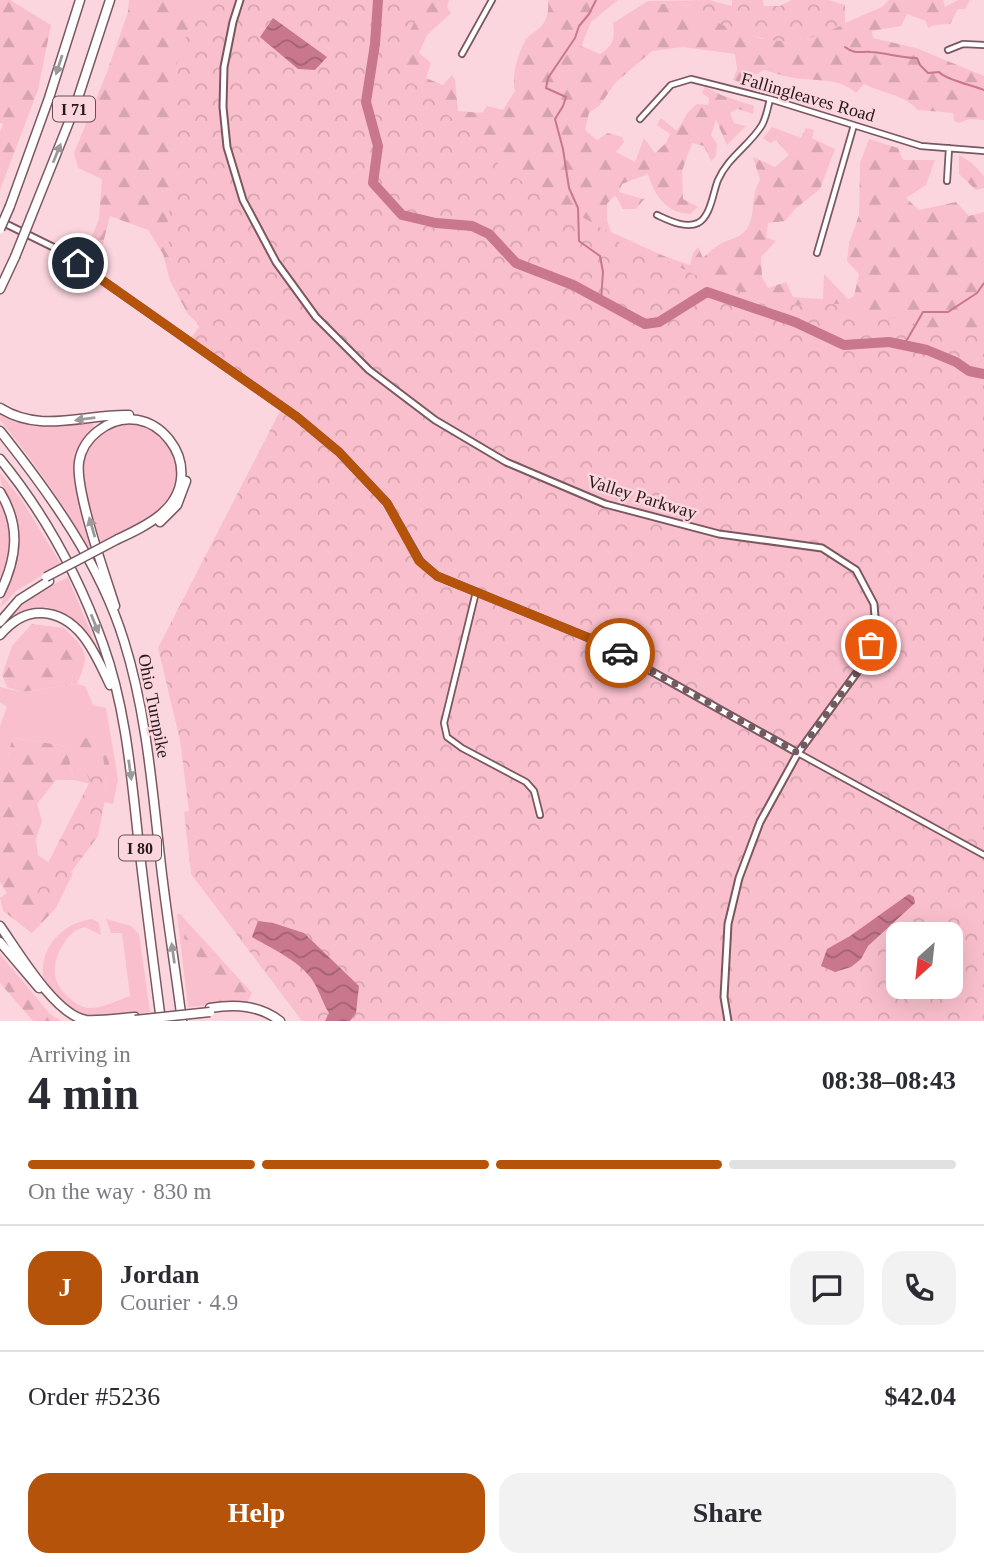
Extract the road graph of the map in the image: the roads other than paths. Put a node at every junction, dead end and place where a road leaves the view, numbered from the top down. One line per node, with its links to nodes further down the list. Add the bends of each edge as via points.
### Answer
1 (80, 0): 16 (highway, I 71, one-way to 16, bridge)
2 (110, 0): 18 (highway, I 71, one-way to 2, bridge, via 75,107)
3 (240, 0): 32 (street, Valley Parkway, via 224,67 223,107 228,147 243,200 276,262 316,317 369,370 435,420 506,462 605,504 719,534 822,548 856,570 874,604 876,629 866,660)
4 (492, 0): 7 (street)
5 (984, 45): 6 (street, via 963,44)
6 (948, 50)
7 (462, 54)
8 (770, 99): 9 (street, Fallingleaves Road, via 680,80); 10 (street, Fallingleaves Road); 14 (street, via 763,125 728,162 700,222 681,224)
9 (640, 119)
10 (854, 125): 11 (street, Fallingleaves Road, via 921,146); 17 (street)
11 (949, 148): 12 (street, Fallingleaves Road); 13 (street)
12 (984, 151)
13 (947, 181)
14 (657, 215)
15 (0, 221): 25 (street, via 59,250 297,417 339,452 387,503 419,561 437,576)
16 (0, 229)
17 (817, 253)
18 (0, 289)
19 (0, 408): 23 (highway, one-way to 19, via 168,516 184,492 186,458 170,431 139,415 38,422)
20 (0, 431): 30 (highway, Ohio Turnpike / I 80, via 77,539)
21 (0, 459): 31 (highway, Ohio Turnpike / I 80, one-way to 31, via 52,531 80,588 103,645)
22 (0, 492): 26 (highway, via 10,510 16,546)
23 (119, 541): 24 (highway, bridge); 30 (highway, one-way to 23, via 82,494 79,463 89,440 103,427 133,420 157,428 172,441 180,456 182,480 162,514)
24 (48, 579): 27 (highway, via 19,594); 28 (highway, via 19,600)
25 (476, 592): 32 (street, via 599,642); 33 (street, via 444,723 447,737 526,782 534,791)
26 (0, 593)
27 (0, 613)
28 (0, 622)
29 (0, 635): 31 (highway, via 27,615 61,617 83,637)
30 (124, 639): 41 (highway, Ohio Turnpike / I 80, one-way to 30, via 145,730)
31 (118, 702): 40 (highway, Ohio Turnpike / I 80, one-way to 40, via 130,763)
32 (798, 753): 34 (street); 44 (street, Valley Parkway, via 760,822 739,878 728,924 724,997)
33 (540, 815)
34 (984, 855)
35 (0, 926): 38 (highway, via 52,997 73,1015 84,1020)
36 (0, 942): 39 (highway, via 55,1008)
37 (210, 1010): 38 (highway, bridge); 42 (highway, via 249,1011); 43 (highway, via 254,1008)
38 (133, 1020)
39 (75, 1021)
40 (161, 1021)
41 (182, 1021)
42 (272, 1021)
43 (280, 1021)
44 (728, 1021)

